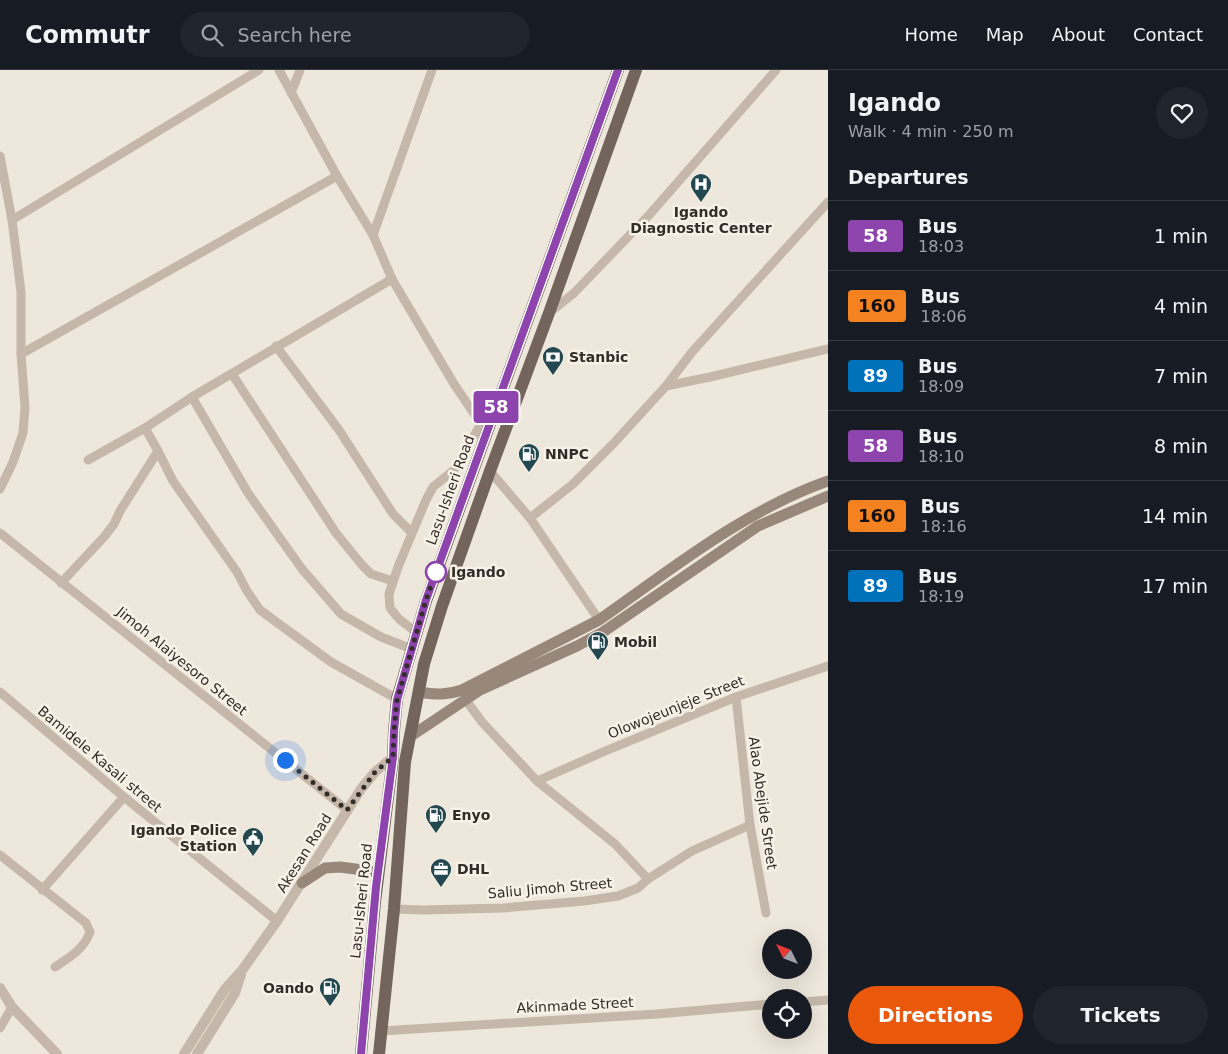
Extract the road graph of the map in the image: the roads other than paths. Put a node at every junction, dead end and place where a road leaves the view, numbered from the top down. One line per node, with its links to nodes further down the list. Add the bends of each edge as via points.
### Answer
1 (259, 70): 12 (street)
2 (278, 70): 8 (street)
3 (300, 70): 8 (street)
4 (432, 70): 13 (street)
5 (618, 70): 22 (main road, Lasu-Isheri Road)
6 (636, 70): 15 (main road)
7 (776, 70): 15 (street, via 650,214 574,293)
8 (291, 94): 10 (street)
9 (0, 156): 12 (street)
10 (337, 176): 13 (street); 18 (street)
11 (828, 202): 20 (street, via 692,352)
12 (12, 220): 18 (street, via 21,292)
13 (373, 234): 14 (street)
14 (392, 278): 16 (street); 22 (street, via 454,384)
15 (549, 313): 26 (main road)
16 (276, 346): 19 (street); 32 (street, via 339,430 393,514)
17 (828, 349): 20 (street)
18 (21, 354): 28 (street, via 25,407 23,433)
19 (232, 374): 21 (street); 33 (street, via 336,533 371,574)
20 (666, 386): 30 (street, via 573,484)
21 (192, 397): 23 (street); 37 (street, via 248,493 302,569 341,614)
22 (484, 426): 32 (street, via 454,470 434,487); 36 (main road, Lasu-Isheri Road)
23 (145, 428): 24 (street); 25 (street)
24 (158, 451): 34 (street, via 114,524); 43 (street, via 173,481 260,610 331,662)
25 (88, 460)
26 (490, 471): 30 (street); 40 (main road, via 440,614)
27 (828, 481): 35 (main road, via 752,515)
28 (0, 489)
29 (827, 498): 42 (main road, via 758,526 604,632)
30 (530, 518): 35 (street)
31 (0, 533): 34 (street, Jimoh Alaiyesoro Street)
32 (412, 533): 33 (street)
33 (393, 581): 36 (street, via 389,594 390,608)
34 (61, 583): 48 (street, Jimoh Alaiyesoro Street)
35 (599, 620): 40 (main road, via 462,690 439,696)
36 (416, 633): 37 (main road, Lasu-Isheri Road)
37 (412, 650): 43 (main road, Lasu-Isheri Road)
38 (828, 666): 41 (street, Olowojeunjeje Street)
39 (0, 692): 47 (street, Bamidele Kasali street)
40 (419, 692): 44 (main road)
41 (736, 697): 46 (street, Olowojeunjeje Street); 49 (street, Alao Abejide Street)
42 (465, 699): 44 (main road); 46 (street)
43 (397, 700): 45 (main road, Lasu-Isheri Road)
44 (411, 736): 55 (main road, via 405,762)
45 (393, 757): 48 (street, Akesan Road, via 375,772); 51 (main road, Lasu-Isheri Road)
46 (537, 781): 52 (street, via 615,844)
47 (124, 797): 54 (street); 57 (street, Bamidele Kasali street)
48 (347, 810): 53 (street, Akesan Road)
49 (750, 825): 52 (street, Saliu Jimoh Street, via 692,851); 56 (street, Alao Abejide Street)
50 (0, 855): 54 (street)
51 (378, 872): 53 (main road, via 325,868); 70 (main road, Lasu-Isheri Road)
52 (648, 879): 55 (street, Saliu Jimoh Street, via 638,888 618,896 584,901 503,908)
53 (302, 883): 57 (street, Akesan Road)
54 (42, 890): 58 (street, via 86,923 90,932 79,950)
55 (394, 908): 66 (main road)
56 (766, 913)
57 (277, 921): 59 (street, Akesan Road)
58 (55, 966)
59 (243, 969): 68 (street, Akesan Road, via 225,989); 69 (street, Akesan Road, via 235,993)
60 (0, 988): 64 (street)
61 (828, 1000): 62 (street)
62 (812, 1001)
63 (762, 1005): 66 (street, Akinmade Street)
64 (12, 1007): 65 (street); 67 (street)
65 (0, 1028)
66 (380, 1030): 71 (main road)
67 (57, 1054)
68 (184, 1054)
69 (196, 1054)
70 (361, 1054)
71 (378, 1054)

